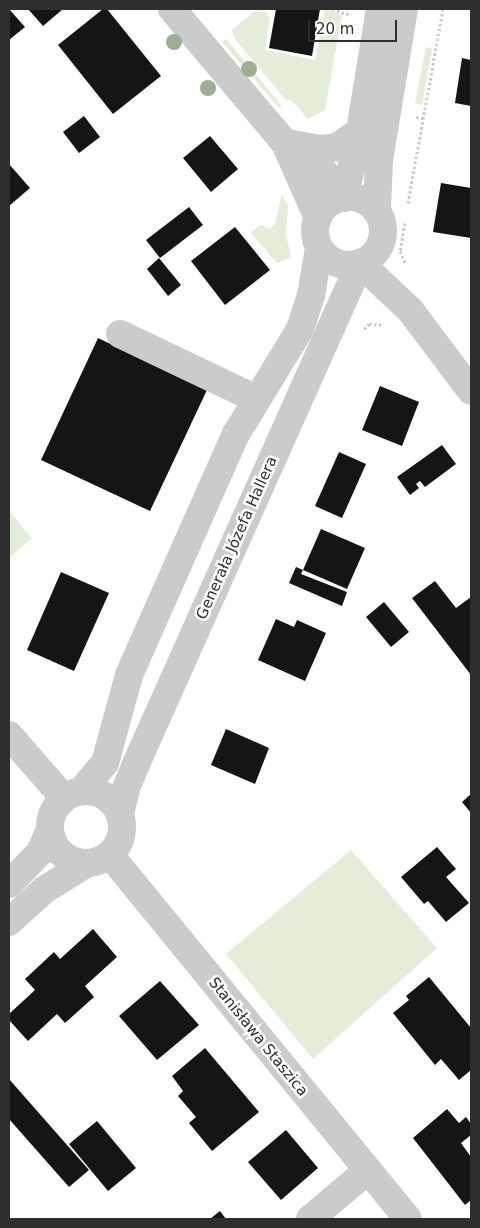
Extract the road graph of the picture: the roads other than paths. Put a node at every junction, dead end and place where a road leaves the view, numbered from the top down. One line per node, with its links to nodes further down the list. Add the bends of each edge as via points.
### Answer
1 (172, 9): 5 (street)
2 (380, 9): 4 (street)
3 (404, 9): 7 (street, via 379,160)
4 (360, 132): 5 (street, via 337,147 321,149); 6 (street)
5 (285, 143): 6 (street, via 314,160); 8 (street)
6 (344, 198): 7 (street, via 363,200); 8 (street, via 331,202)
7 (377, 212): 10 (street, via 383,232)
8 (318, 218): 9 (street, via 315,228)
9 (319, 248): 10 (street, via 337,263); 13 (street, via 311,296 300,329)
10 (369, 255): 12 (street); 16 (street, Generała Józefa Hallera, via 136,764)
11 (120, 334): 13 (street)
12 (471, 390)
13 (256, 399): 15 (street, via 236,434 129,676 104,762)
14 (9, 735): 15 (street)
15 (73, 794): 16 (street, via 108,798); 17 (street, via 54,810)
16 (120, 815): 18 (street, via 121,837)
17 (50, 830): 18 (street, via 51,839 69,860); 19 (street, via 40,852)
18 (98, 860): 20 (street, via 44,890); 21 (street, Stanisława Staszica)
19 (9, 884)
20 (9, 922)
21 (367, 1171): 22 (street); 23 (street, Stanisława Staszica)
22 (310, 1219)
23 (408, 1219)

